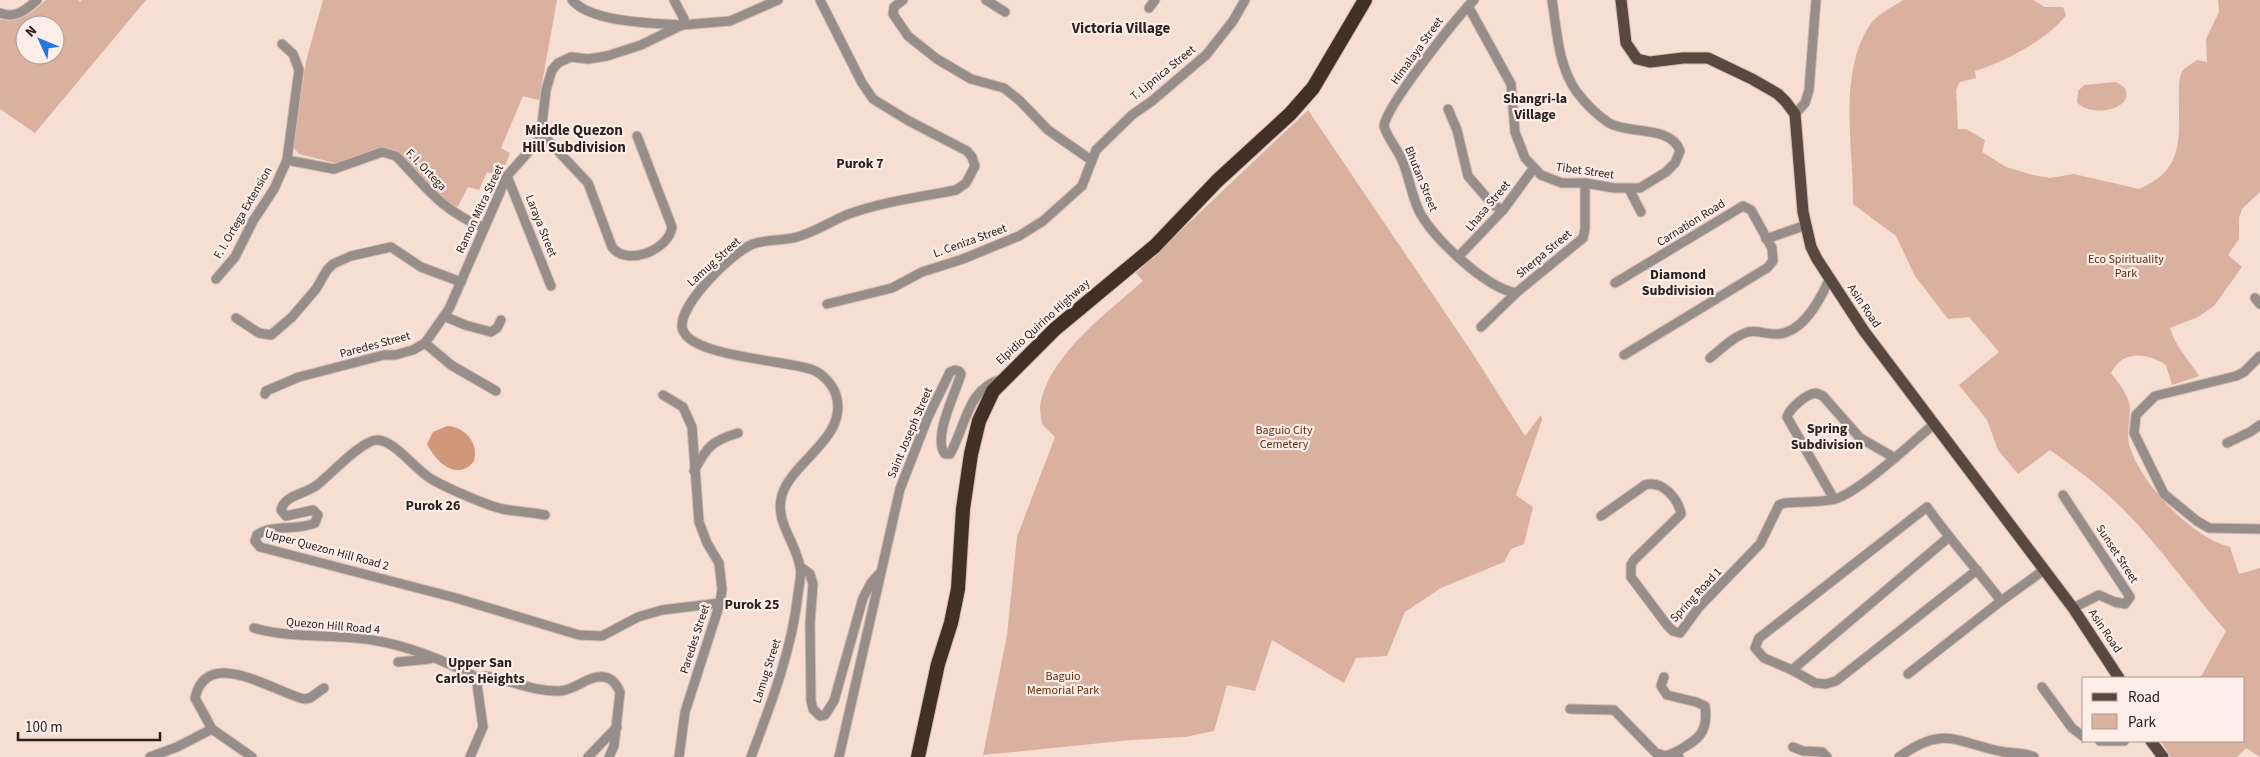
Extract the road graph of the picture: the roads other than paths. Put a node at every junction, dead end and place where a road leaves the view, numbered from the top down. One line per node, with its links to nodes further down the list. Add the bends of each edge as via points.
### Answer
1 (37, 0): 17 (street, via 14,16)
2 (572, 0): 18 (street, via 580,7 610,17)
3 (674, 0): 18 (street, via 684,19)
4 (778, 0): 18 (street, Ramon Mitra Street, via 730,21)
5 (820, 0): 68 (street, Lamug Street, via 873,99 967,151 975,166 972,175 956,190 879,205 796,238 753,244 702,287 683,316 683,332 694,343 813,370 829,383 836,395 838,409 833,425 782,493 779,508)
6 (903, 0): 26 (street, via 894,7 892,14 908,36 937,59 971,79 1004,88 1048,130)
7 (986, 0): 16 (street)
8 (1155, 0): 15 (street)
9 (1245, 0): 26 (street, T. Lipnica Street, via 1206,55 1132,115 1096,150)
10 (1365, 0): 52 (highway, Elpidio Quirino Highway, via 1313,88 1290,114 1217,181 1155,246 1094,294)
11 (1552, 0): 30 (street, Tibet Street, via 1563,66 1577,92 1609,122 1667,136 1680,151 1675,163 1653,182)
12 (1621, 0): 21 (main road, via 1626,43 1637,59 1650,62 1708,58 1733,68 1778,94)
13 (1816, 0): 21 (street, via 1809,90 1805,103)
14 (1471, 3): 22 (street, Himalaya Street); 27 (street, via 1511,84 1515,132)
15 (1148, 8)
16 (1005, 12)
17 (0, 13)
18 (682, 25): 23 (street, Ramon Mitra Street, via 641,45 598,59 571,57 558,63 552,70 546,90)
19 (282, 44): 25 (street, F. I. Ortega Extension, via 293,54 299,70)
20 (1448, 108): 31 (street, via 1468,176 1492,205)
21 (1795, 114): 33 (main road, Asin Road)
22 (1385, 119): 36 (street, Bhutan Street, via 1385,131 1402,160 1419,210 1434,234)
23 (541, 133): 24 (street, via 588,183 612,247 616,253 629,257 661,244 672,227); 28 (street, Ramon Mitra Street)
24 (637, 136)
25 (287, 160): 34 (street, F. I. Ortega, via 334,169 382,152 390,153 443,206); 37 (street, F. I. Ortega Extension, via 235,257)
26 (1091, 160): 43 (street, L. Ceniza Street, via 1082,186 1076,193 1018,236 922,272 892,288)
27 (1533, 169): 29 (street, Tibet Street, via 1562,183); 31 (street, Lhasa Street)
28 (507, 176): 34 (street, Ramon Mitra Street); 41 (street, Laraya Street)
29 (1585, 183): 30 (street, Tibet Street); 42 (street, Sherpa Street, via 1586,229 1583,238)
30 (1629, 189): 32 (street)
31 (1503, 210): 36 (street, Lhasa Street)
32 (1642, 212)
33 (1806, 225): 35 (street); 38 (main road, Asin Road, via 1811,247)
34 (484, 228): 39 (street, Ramon Mitra Street)
35 (1766, 239): 40 (street, Carnation Road, via 1749,207 1743,206); 49 (street, Carnation Road, via 1773,256 1771,265)
36 (1458, 257): 42 (street, Bhutan Street, via 1501,289)
37 (216, 279)
38 (1829, 280): 51 (street, via 1819,302 1799,325 1781,334 1749,332); 56 (main road, Asin Road)
39 (461, 282): 44 (street, Paredes Street); 45 (street, via 421,267 391,247 383,247 333,264 306,302 271,335 258,333)
40 (1615, 283)
41 (551, 286)
42 (1516, 293): 47 (street, Sherpa Street)
43 (827, 304)
44 (444, 316): 46 (street, via 465,326 491,332); 48 (street, Paredes Street)
45 (236, 318)
46 (501, 320)
47 (1481, 327)
48 (425, 343): 53 (street, via 451,365); 54 (street, Paredes Street, via 396,355 384,355 299,377)
49 (1624, 355)
50 (2260, 356): 66 (street, via 2236,376 2156,396 2136,415 2134,433 2164,494 2197,521 2209,528)
51 (1710, 358)
52 (1003, 379): 71 (street, Saint Joseph Street, via 990,382 977,394 950,454 945,454 941,447 947,408 961,374 954,370 950,372 909,461); 101 (highway, Elpidio Quirino Highway, via 987,403 971,454 963,509 958,589)
53 (496, 391)
54 (265, 394)
55 (663, 395): 61 (street, Paredes Street, via 683,407 688,416 692,426)
56 (1934, 424): 60 (street, Spring Road 1); 70 (main road, Asin Road)
57 (2260, 425): 59 (street)
58 (738, 433): 61 (street, via 709,445)
59 (2227, 442)
60 (1894, 458): 63 (street, Spring Road 1, via 1852,491); 63 (street, via 1860,438 1823,396 1809,395 1788,417)
61 (694, 472): 73 (street, Paredes Street, via 699,522 719,563)
62 (2063, 495): 74 (street, Sunset Street, via 2130,597 2125,604 2120,604 2099,595)
63 (1834, 499): 65 (street, Spring Road 1, via 1779,505 1760,544 1699,608 1680,633 1667,625 1631,577 1630,571 1634,560 1678,517 1680,508 1663,486 1652,483)
64 (545, 515): 73 (street, Upper Quezon Hill Road 2, via 502,509 433,480 395,449 377,440 360,448 309,492 288,499 282,506 286,516 313,510 318,515 315,523 291,529 266,530 257,535 255,541 260,547 456,598 579,635 602,636 654,612)
65 (1601, 516)
66 (2260, 529)
67 (1949, 537): 69 (street); 78 (street); 78 (street, via 1927,507 1759,638 1757,653)
68 (801, 567): 71 (street, via 810,574 813,584 810,623 812,701 813,709 820,716 829,712 834,702 863,598); 99 (street, Lamug Street, via 790,641)
69 (1977, 570): 72 (street); 78 (street, via 1836,682 1815,683)
70 (2044, 570): 72 (street); 74 (main road, Asin Road)
71 (880, 572): 100 (street, Saint Joseph Street)
72 (2001, 601): 79 (street)
73 (720, 603): 98 (street, Paredes Street, via 685,712)
74 (2073, 608): 81 (main road, Asin Road)
75 (254, 628): 76 (street, Quezon Hill Road 4, via 273,634 372,640)
76 (438, 658): 77 (street); 82 (street, Quezon Hill Road 4)
77 (398, 662)
78 (1792, 670)
79 (1908, 674)
80 (1664, 677): 92 (street, via 1661,689 1667,695 1705,706 1706,724 1702,734)
81 (2118, 677)
82 (480, 679): 86 (street, Quezon Hill Road 4, via 485,676 562,691 604,677 616,684 620,692); 95 (street, via 477,684 483,727)
83 (2042, 687): 88 (street, via 2072,728)
84 (324, 688): 87 (street, via 304,699 237,674 212,675 197,690 195,698)
85 (1570, 709): 92 (street, via 1614,710 1656,753)
86 (617, 727): 96 (street); 97 (street, Quezon Hill Road 4)
87 (212, 728): 93 (street); 94 (street)
88 (2082, 736)
89 (2152, 742): 105 (main road)
90 (1793, 747): 102 (street, via 1822,752)
91 (2005, 754): 103 (street, via 1943,737); 104 (street)
92 (1677, 755)
93 (150, 757)
94 (252, 757)
95 (470, 757)
96 (588, 757)
97 (609, 757)
98 (679, 757)
99 (751, 757)
100 (840, 757)
101 (918, 757)
102 (1827, 757)
103 (1899, 757)
104 (2034, 757)
105 (2163, 757)

